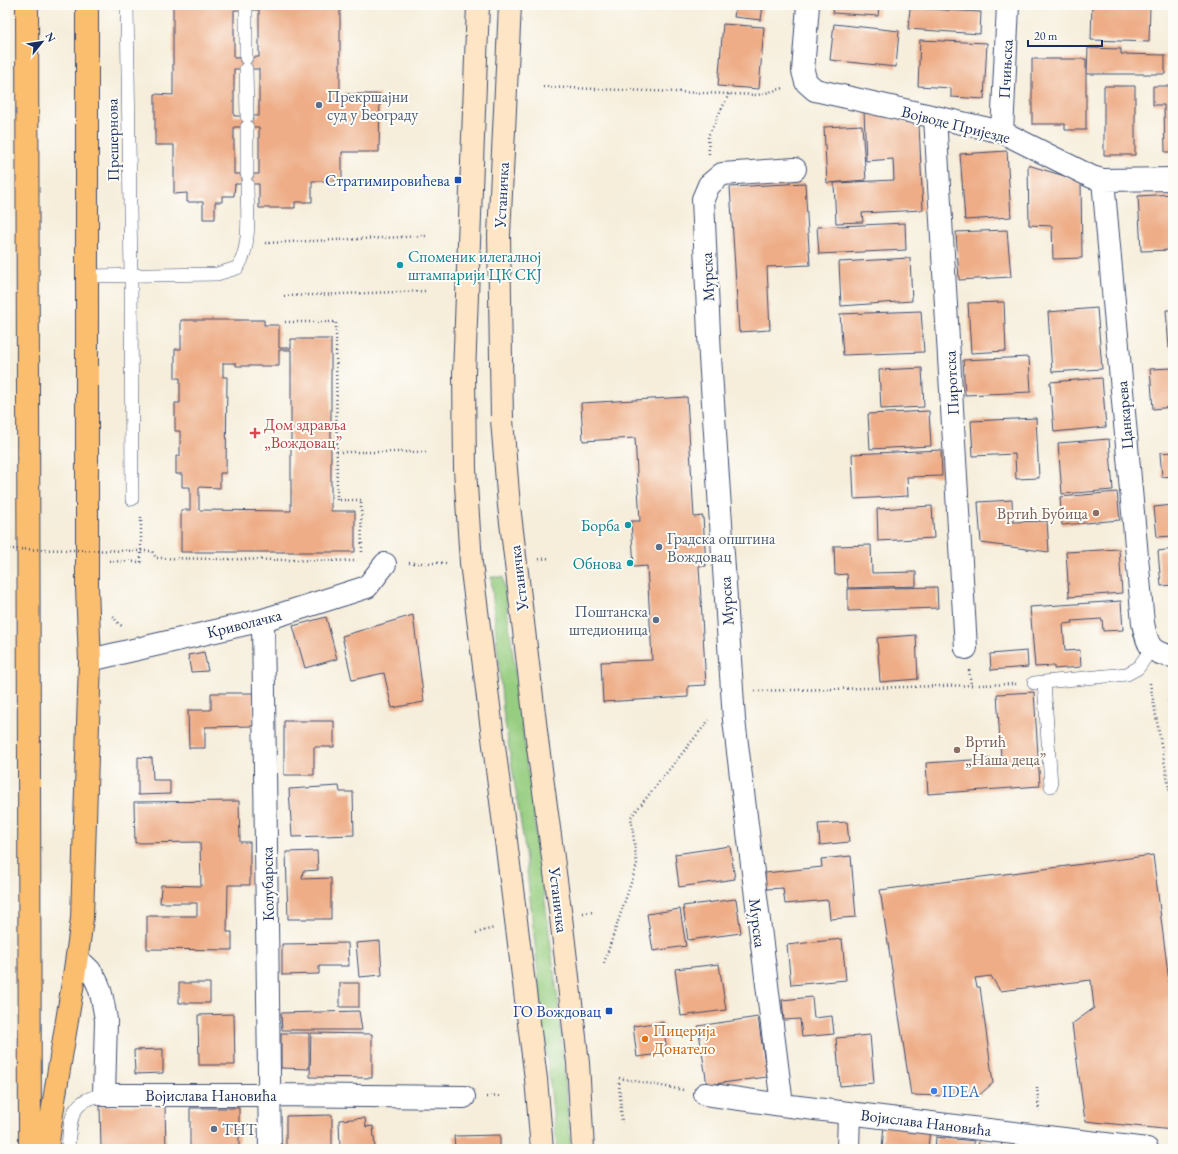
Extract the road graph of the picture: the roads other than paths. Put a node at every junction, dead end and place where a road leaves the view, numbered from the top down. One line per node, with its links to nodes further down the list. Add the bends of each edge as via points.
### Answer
1 (27, 5): 32 (highway)
2 (87, 5): 15 (highway)
3 (126, 5): 14 (lane, Прешернова)
4 (478, 5): 36 (main road, Устаничка, via 464,374 465,477 471,563 536,1079)
5 (510, 5): 37 (main road, Устаничка, via 499,235 502,420 538,747 578,1063)
6 (808, 5): 9 (street, Војводе Пријезде, via 803,71 806,82 815,90)
7 (1008, 5): 10 (street, Пчињска)
8 (246, 10): 14 (lane, via 247,243 241,263 230,272 217,274)
9 (936, 117): 10 (street, Војводе Пријезде); 19 (street, Пиротска)
10 (1002, 132): 13 (street, Војводе Пријезде, via 1082,173)
11 (795, 169): 29 (street, Мурска, via 722,174 709,185 703,199 710,357 737,756)
12 (1173, 179): 13 (street, Војводе Пријезде)
13 (1103, 180): 20 (street, Цанкарева, via 1143,623)
14 (132, 275): 15 (lane); 16 (lane, Прешернова)
15 (87, 276): 22 (highway, via 87,588)
16 (132, 499)
17 (385, 564): 18 (street, Криволачка, via 367,587)
18 (263, 620): 22 (street, Криволачка); 25 (street, Колубарска)
19 (966, 648)
20 (1149, 653): 21 (street); 23 (lane, via 1138,668 1127,674 1039,682)
21 (1173, 656)
22 (90, 660): 24 (highway, via 82,918)
23 (1051, 786)
24 (77, 960): 27 (street, via 93,972 106,1020); 33 (highway)
25 (270, 1094): 27 (street, Војислава Нановића); 28 (street, Војислава Нановића); 35 (street, Колубарска)
26 (705, 1094): 29 (street, Војислава Нановића)
27 (104, 1095): 34 (lane, via 87,1098 76,1108)
28 (464, 1097)
29 (782, 1105): 30 (street, Војислава Нановића)
30 (849, 1112): 31 (street, Војислава Нановића); 38 (street)
31 (1077, 1145): 39 (street, Војислава Нановића)
32 (30, 1149)
33 (47, 1149)
34 (68, 1149)
35 (270, 1149)
36 (542, 1149)
37 (583, 1149)
38 (848, 1149)
39 (1147, 1149)

